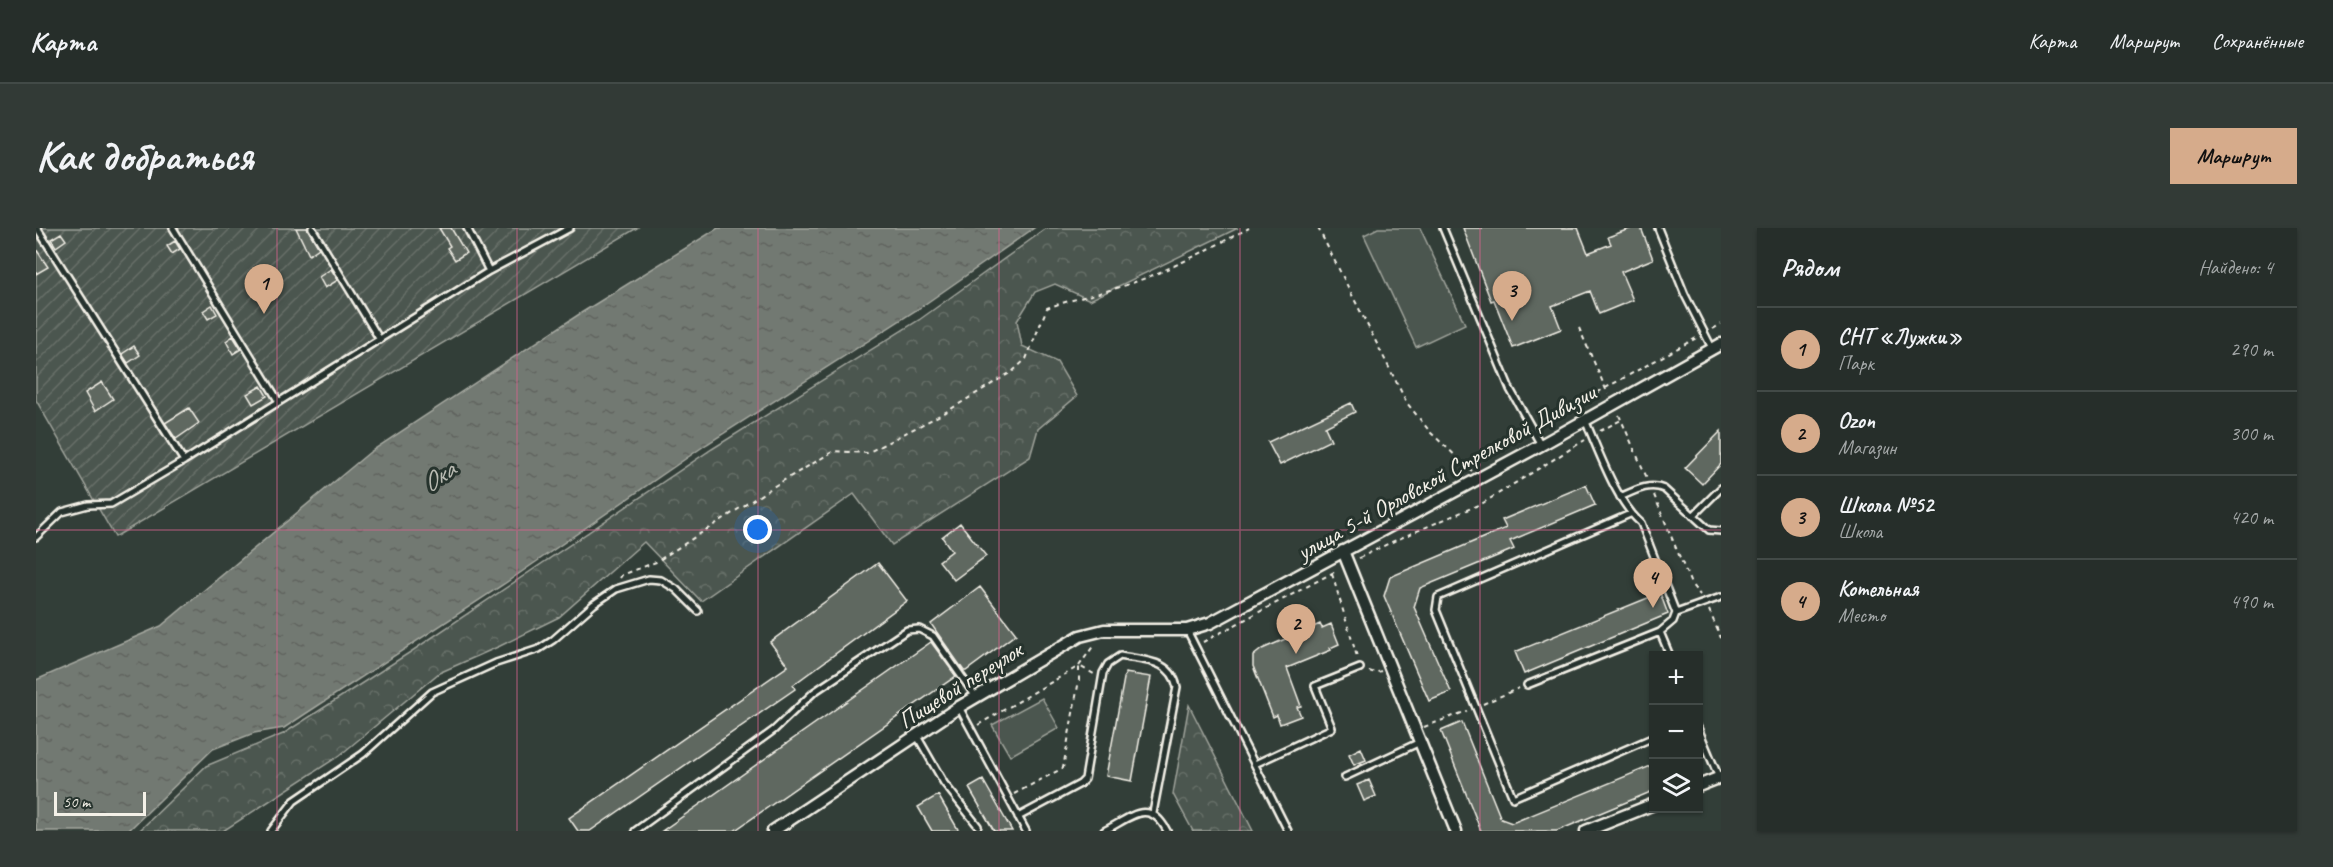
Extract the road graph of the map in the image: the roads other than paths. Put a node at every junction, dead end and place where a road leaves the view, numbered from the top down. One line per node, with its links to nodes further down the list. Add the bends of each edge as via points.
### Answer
1 (37, 228): 14 (lane)
2 (173, 228): 11 (lane)
3 (312, 228): 9 (lane)
4 (467, 228): 8 (lane)
5 (570, 228): 8 (lane)
6 (1443, 228): 13 (lane, via 1510,389)
7 (1658, 228): 10 (lane, via 1685,295 1705,334)
8 (489, 271): 9 (lane)
9 (380, 340): 11 (lane)
10 (1717, 346): 12 (street, улица 5-й Орловской Стрелковой Дивизии)
11 (279, 402): 14 (lane)
12 (1583, 417): 13 (street, улица 5-й Орловской Стрелковой Дивизии); 16 (lane)
13 (1541, 445): 21 (street, улица 5-й Орловской Стрелковой Дивизии)
14 (184, 461): 20 (lane, via 111,504 62,512)
15 (1721, 488): 18 (lane)
16 (1620, 497): 17 (lane); 18 (lane, via 1658,486)
17 (1630, 514): 24 (lane, via 1641,523); 33 (lane, via 1438,597 1436,610 1513,798)
18 (1693, 516): 19 (lane, via 1709,530)
19 (1721, 531)
20 (36, 537)
21 (1343, 551): 25 (street, улица 5-й Орловской Стрелковой Дивизии, via 1210,624); 35 (street)
22 (1721, 597): 24 (lane)
23 (698, 611): 44 (lane, via 676,589 660,580 649,579 616,589 539,649 496,663 432,692 363,754 294,801)
24 (1676, 613): 26 (lane)
25 (1187, 630): 30 (street, Пищевой переулок, via 1092,632); 36 (lane)
26 (1660, 632): 27 (lane); 29 (lane)
27 (1668, 651)
28 (1360, 668): 36 (lane, via 1315,687 1332,728)
29 (1527, 685)
30 (976, 697): 31 (street, Пищевой переулок); 45 (lane, via 933,636 919,629 907,630 814,692 774,730)
31 (959, 707): 32 (street, Пищевой переулок); 42 (lane)
32 (917, 736): 43 (lane, via 944,783); 46 (street, Пищевой переулок)
33 (1649, 738)
34 (1703, 739): 38 (lane)
35 (1421, 742): 37 (lane); 51 (street)
36 (1255, 764): 50 (lane)
37 (1344, 777)
38 (1720, 777): 39 (street)
39 (1703, 784)
40 (1649, 806): 52 (street)
41 (1153, 813): 42 (lane, via 1177,687 1175,676 1163,665 1120,656 1108,664 1102,679 1085,778); 48 (lane, via 1143,811); 49 (lane)
42 (1018, 817): 47 (lane)
43 (978, 826)
44 (271, 831)
45 (635, 831)
46 (773, 831)
47 (1026, 831)
48 (1104, 831)
49 (1167, 831)
50 (1288, 831)
51 (1456, 831)
52 (1586, 831)

